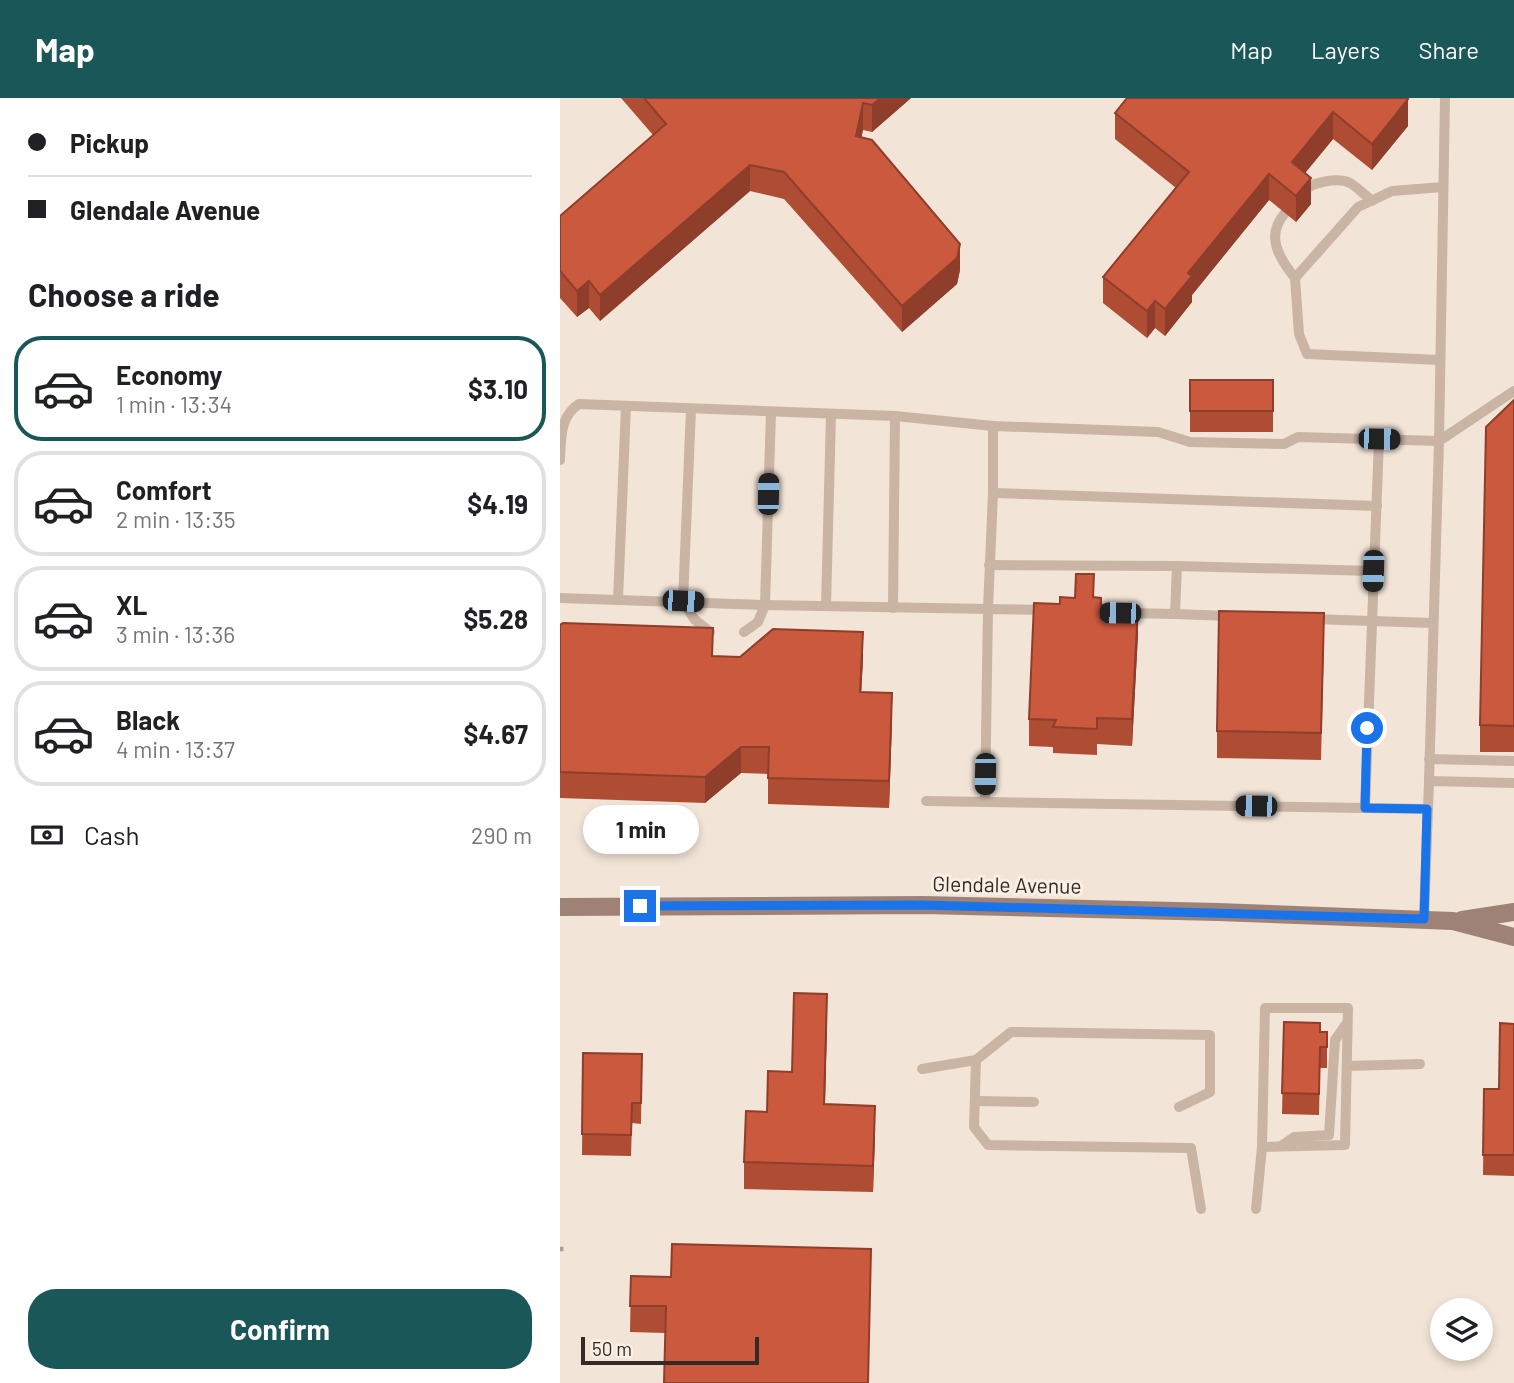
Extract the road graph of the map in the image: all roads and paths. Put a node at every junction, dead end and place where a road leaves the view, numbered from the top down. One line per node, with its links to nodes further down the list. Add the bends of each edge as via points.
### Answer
1 (1445, 98): 2 (lane)
2 (1443, 187): 4 (lane, via 1392,191); 7 (lane)
3 (1300, 195): 4 (lane, via 1306,188 1328,181 1348,182)
4 (1372, 201): 6 (lane, via 1359,207)
5 (1285, 213): 6 (lane, via 1277,222 1276,241 1279,258)
6 (1295, 278): 7 (lane, via 1299,334 1307,354)
7 (1440, 360): 16 (lane)
8 (1514, 391): 16 (lane)
9 (626, 406): 10 (lane); 17 (lane, via 579,404 568,410 561,427); 24 (lane)
10 (691, 409): 11 (lane); 25 (lane)
11 (771, 412): 12 (lane); 26 (lane)
12 (831, 414): 13 (lane); 27 (lane)
13 (895, 416): 14 (lane); 28 (lane)
14 (993, 426): 15 (lane, via 1158,432 1190,442); 18 (lane)
15 (1379, 439): 16 (lane); 19 (lane)
16 (1439, 440): 36 (lane)
17 (560, 460)
18 (993, 493): 19 (lane); 20 (lane)
19 (1377, 506): 22 (lane)
20 (989, 565): 21 (lane); 29 (lane)
21 (1177, 566): 22 (lane); 32 (lane)
22 (1373, 571): 35 (lane)
23 (560, 598): 24 (lane)
24 (618, 600): 25 (lane)
25 (683, 601): 26 (lane); 37 (lane, via 694,619)
26 (765, 605): 27 (lane); 38 (lane, via 758,622)
27 (826, 606): 28 (lane)
28 (893, 608): 29 (lane)
29 (988, 609): 30 (lane); 44 (lane)
30 (1063, 611)
31 (1120, 613): 32 (lane)
32 (1175, 614): 33 (lane)
33 (1240, 616)
34 (1306, 618): 35 (lane)
35 (1371, 621): 36 (lane); 45 (lane)
36 (1433, 622): 39 (lane)
37 (710, 632)
38 (744, 632)
39 (1429, 759): 40 (lane); 41 (lane)
40 (1514, 761)
41 (1429, 781): 42 (lane); 46 (lane)
42 (1514, 782)
43 (926, 800): 44 (lane)
44 (985, 802): 45 (lane)
45 (1365, 808): 46 (lane)
46 (1427, 809): 49 (lane)
47 (560, 907): 49 (main road, Glendale Avenue, via 923,905)
48 (1514, 912): 50 (main road, Glendale Avenue)
49 (1424, 919): 50 (main road, Glendale Avenue)
50 (1453, 921): 51 (main road, Glendale Avenue)
51 (1514, 937)
52 (1348, 1023): 55 (lane); 60 (lane, via 1348,1008 1265,1008); 61 (lane, via 1335,1040 1329,1135 1294,1138)
53 (976, 1060): 56 (lane); 57 (lane); 59 (lane, via 1011,1032 1210,1035 1210,1092)
54 (1420, 1064): 55 (lane)
55 (1348, 1066): 61 (lane, via 1345,1145)
56 (922, 1069)
57 (976, 1101): 58 (lane); 62 (lane, via 974,1127 988,1145 1191,1148)
58 (1034, 1102)
59 (1179, 1107)
60 (1262, 1147): 61 (lane); 63 (lane)
61 (1281, 1147)
62 (1201, 1209)
63 (1256, 1209)

